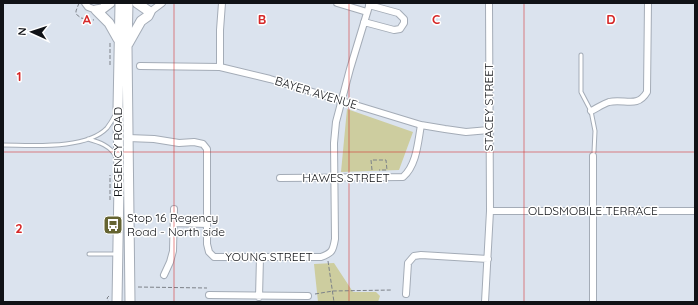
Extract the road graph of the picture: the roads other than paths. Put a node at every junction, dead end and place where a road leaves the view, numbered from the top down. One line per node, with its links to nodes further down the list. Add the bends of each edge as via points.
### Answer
1 (85, 3): 12 (street)
2 (110, 3): 12 (main road)
3 (120, 3): 16 (main road, REGENCY ROAD)
4 (128, 3): 17 (main road, REGENCY ROAD)
5 (137, 3): 13 (main road)
6 (162, 3): 13 (street)
7 (222, 3): 20 (street)
8 (336, 3): 14 (street)
9 (489, 3): 25 (street, STACEY STREET)
10 (648, 3): 23 (street, via 647,92 643,99 637,102 609,102)
11 (369, 4): 14 (street, YOUNG STREET); 15 (street, via 398,13 404,18 404,23 400,29 394,30)
12 (96, 10): 16 (main road, via 109,23)
13 (150, 12): 17 (main road, via 141,21)
14 (367, 12): 15 (street, YOUNG STREET)
15 (364, 22): 21 (street, YOUNG STREET)
16 (114, 40): 22 (main road, REGENCY ROAD)
17 (127, 47): 27 (main road, REGENCY ROAD)
18 (581, 55): 23 (lane, via 582,92)
19 (140, 66): 20 (street, BAYER AVENUE)
20 (220, 67): 21 (street, BAYER AVENUE)
21 (341, 100): 24 (street, BAYER AVENUE); 33 (street, YOUNG STREET, via 336,122)
22 (118, 109): 26 (main road, REGENCY ROAD); 28 (lane, via 107,127)
23 (591, 111): 30 (lane, via 595,131)
24 (421, 125): 25 (street, BAYER AVENUE, via 466,132); 33 (street, HAWES STREET, via 413,164 404,177)
25 (489, 130): 35 (street, STACEY STREET)
26 (118, 138): 27 (main road); 31 (main road, REGENCY ROAD)
27 (128, 138): 39 (street, YOUNG STREET, via 202,144 207,155); 42 (main road, REGENCY ROAD)
28 (88, 139): 29 (lane, via 60,145); 31 (lane, via 107,146)
29 (3, 145)
30 (594, 154): 36 (street)
31 (119, 163): 41 (main road, REGENCY ROAD)
32 (280, 178): 33 (street, HAWES STREET)
33 (334, 178): 43 (street, YOUNG STREET, via 333,250 321,257)
34 (174, 209): 38 (street)
35 (490, 211): 36 (street, OLDSMOBILE TERRACE); 44 (street, STACEY STREET)
36 (593, 211): 37 (street, OLDSMOBILE TERRACE); 54 (street)
37 (695, 211)
38 (174, 223): 39 (street); 45 (street, via 173,256)
39 (207, 224): 43 (street, YOUNG STREET, via 207,244 209,252 214,257)
40 (89, 254): 41 (lane)
41 (117, 254): 42 (main road); 50 (main road, REGENCY ROAD)
42 (129, 254): 52 (main road, REGENCY ROAD)
43 (260, 257): 48 (street)
44 (488, 259): 46 (street, via 414,256 408,263); 53 (street, STACEY STREET)
45 (164, 275)
46 (406, 294)
47 (211, 295): 48 (street)
48 (259, 296): 49 (street)
49 (308, 296)
50 (118, 298): 51 (main road)
51 (111, 302)
52 (130, 302)
53 (485, 302)
54 (594, 302)

